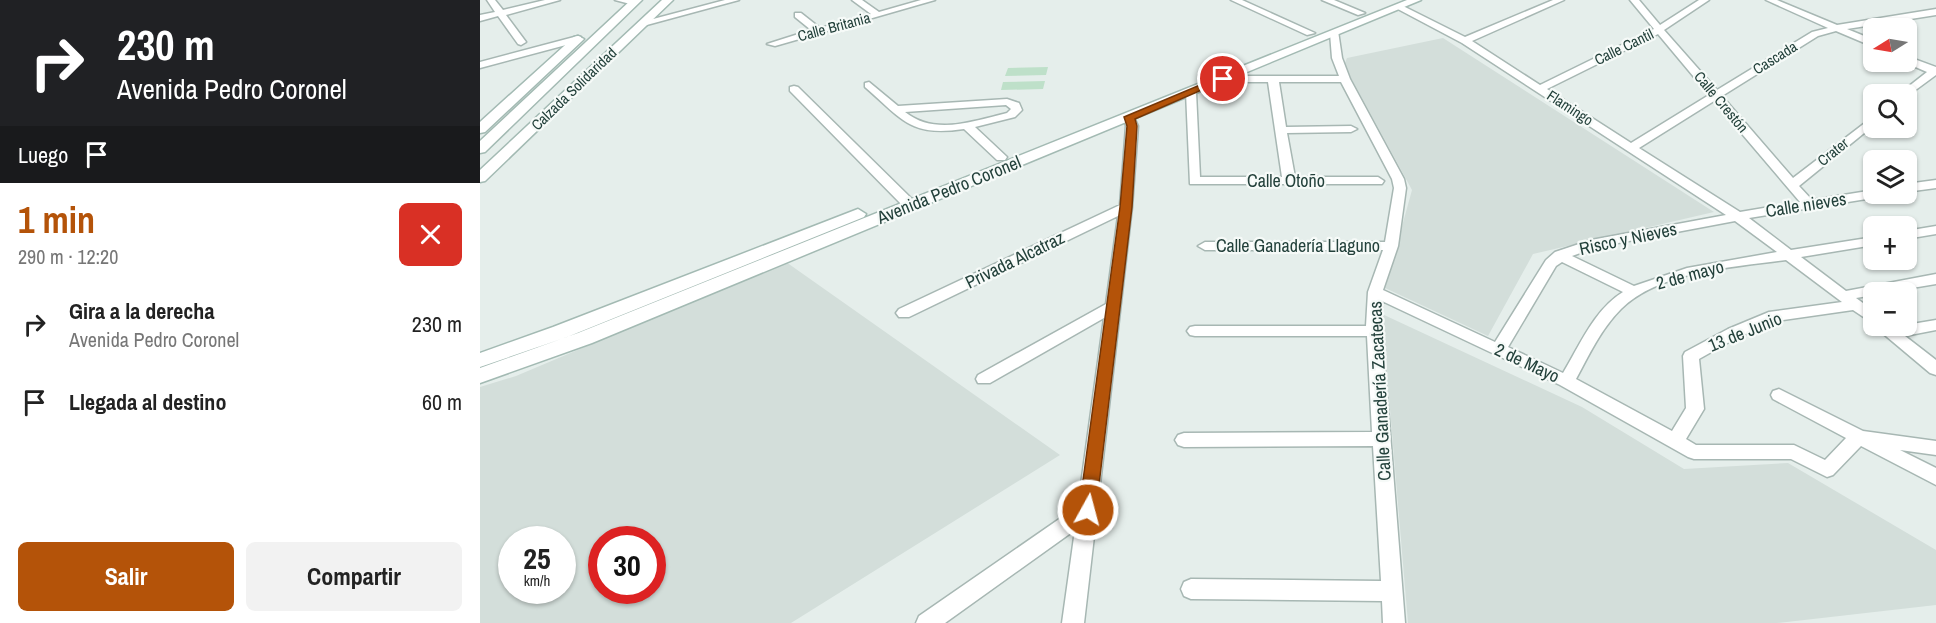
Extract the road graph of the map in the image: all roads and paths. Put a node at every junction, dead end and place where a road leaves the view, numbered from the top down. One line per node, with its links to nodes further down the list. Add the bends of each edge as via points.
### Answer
1 (530, 0): 18 (street)
2 (557, 0): 18 (street)
3 (653, 0): 63 (main road, Calzada Solidaridad)
4 (660, 0): 25 (main road)
5 (668, 0): 25 (main road, Calzada Solidaridad)
6 (735, 0): 25 (street)
7 (856, 0): 23 (street)
8 (931, 0): 23 (street, Calle Britania)
9 (1234, 0): 29 (street)
10 (1326, 0): 21 (street)
11 (1416, 0): 17 (main road, Avenida Pedro Coronel)
12 (1560, 0): 33 (street)
13 (1634, 0): 27 (street, Calle Crestón)
14 (1705, 0): 27 (street, Calle Cantil)
15 (1770, 0): 26 (street)
16 (626, 2): 31 (main road); 45 (main road, Calzada Solidaridad)
17 (1396, 3): 21 (main road, Avenida Pedro Coronel); 30 (main road, Avenida Pedro Coronel); 33 (street, Flamingo)
18 (497, 7): 19 (street); 24 (street); 34 (street)
19 (480, 12)
20 (1936, 12): 26 (street, Cascada)
21 (1361, 13): 29 (main road, Avenida Pedro Coronel)
22 (798, 15): 28 (street)
23 (878, 15): 28 (street, Calle Britania)
24 (480, 18)
25 (647, 19): 64 (main road, Calzada Solidaridad)
26 (1837, 28): 32 (street); 51 (street, Cascada, via 1815,34)
27 (1658, 30): 49 (street, Calle Cantil); 51 (street, Calle Crestón)
28 (819, 31): 35 (street, Calle Britania)
29 (1310, 33): 41 (main road, Avenida Pedro Coronel)
30 (1335, 33): 42 (main road, Avenida Pedro Coronel); 44 (street, Calle Ganadería Zacatecas, via 1337,58)
31 (578, 39): 36 (street); 37 (main road)
32 (1863, 39)
33 (1465, 41): 49 (street, Flamingo)
34 (521, 42)
35 (772, 44)
36 (516, 56): 37 (street, via 544,55); 39 (street)
37 (552, 61): 52 (main road)
38 (1917, 64): 40 (street)
39 (480, 65)
40 (1935, 71): 46 (street)
41 (1204, 75): 42 (street); 62 (main road, Avenida Pedro Coronel)
42 (1223, 79): 43 (street); 50 (main road, Avenida Pedro Coronel)
43 (1273, 79): 44 (street); 59 (street)
44 (1345, 79): 79 (street, Calle Ganadería Zacatecas, via 1398,179)
45 (546, 84): 52 (main road); 61 (main road, Calzada Solidaridad)
46 (1917, 84)
47 (869, 85): 53 (street)
48 (794, 89): 71 (street)
49 (1539, 89): 60 (street, Flamingo)
50 (1191, 92): 54 (main road, Avenida Pedro Coronel); 65 (street, Calle Otoño, via 1194,181)
51 (1716, 96): 60 (street, Cascada); 68 (street, Calle Crestón)
52 (516, 97): 57 (main road)
53 (896, 109): 55 (street, via 917,126); 55 (street, via 1007,102 1017,110 1011,115)
54 (1129, 117): 71 (main road, Avenida Pedro Coronel); 73 (street, via 1132,126)
55 (966, 125): 62 (street)
56 (1863, 128): 68 (street, Crater)
57 (480, 129)
58 (1351, 129): 59 (street)
59 (1282, 130): 65 (street)
60 (1632, 148): 74 (street, Flamingo)
61 (480, 149)
62 (1001, 157): 71 (main road, Avenida Pedro Coronel)
63 (480, 165)
64 (480, 178)
65 (1289, 181): 66 (street, Calle Otoño)
66 (1378, 181)
67 (1936, 184): 69 (street)
68 (1792, 186): 72 (street, Calle Crestón)
69 (1917, 187)
70 (1863, 196): 72 (street, Calle nieves)
71 (906, 201): 95 (main road, Avenida Pedro Coronel); 97 (main road, Avenida Pedro Coronel, via 585,338)
72 (1808, 204): 74 (street, Calle nieves)
73 (1126, 207): 86 (street); 88 (street, Privada Alcatraz)
74 (1737, 216): 80 (street, Risco y Nieves); 81 (street, Flamingo)
75 (1936, 230): 76 (street)
76 (1917, 233)
77 (1863, 243): 81 (street, 2 de mayo)
78 (1205, 246): 79 (street, Calle Ganadería Llaguno)
79 (1391, 246): 83 (street, Calle Ganadería Zacatecas)
80 (1560, 255): 84 (street); 94 (street, Risco y Nieves, via 1551,263)
81 (1788, 255): 84 (street, 2 de mayo, via 1672,276); 85 (street, Flamingo)
82 (1936, 279): 85 (street)
83 (1375, 292): 92 (street, Calle Ganadería Zacatecas); 94 (street, 2 de Mayo)
84 (1635, 292): 99 (street, 2 de mayo, via 1604,320)
85 (1850, 301): 87 (street, Flamingo); 104 (street, 13 de Junio, via 1774,316 1691,356 1695,409)
86 (1112, 307): 98 (street); 107 (street)
87 (1863, 311)
88 (904, 313)
89 (1936, 326): 90 (street)
90 (1917, 327)
91 (1196, 331): 92 (street)
92 (1374, 331): 102 (street, Calle Ganadería Zacatecas)
93 (1896, 336): 96 (street)
94 (1498, 350): 99 (street, 2 de Mayo)
95 (480, 360)
96 (1936, 369)
97 (480, 376)
98 (984, 379)
99 (1566, 381): 104 (street, 2 de Mayo)
100 (1779, 394): 101 (street)
101 (1858, 436): 104 (street, 2 de Mayo, via 1827,470 1794,452 1694,452); 105 (street); 106 (street)
102 (1383, 439): 103 (street); 109 (street, Calle Ganadería Zacatecas)
103 (1184, 440)
104 (1675, 441)
105 (1936, 448)
106 (1936, 477)
107 (1088, 510): 110 (street); 111 (street)
108 (1191, 589): 109 (street)
109 (1391, 591): 112 (street, Calle Ganadería Zacatecas)
110 (927, 623)
111 (1073, 623)
112 (1394, 623)

